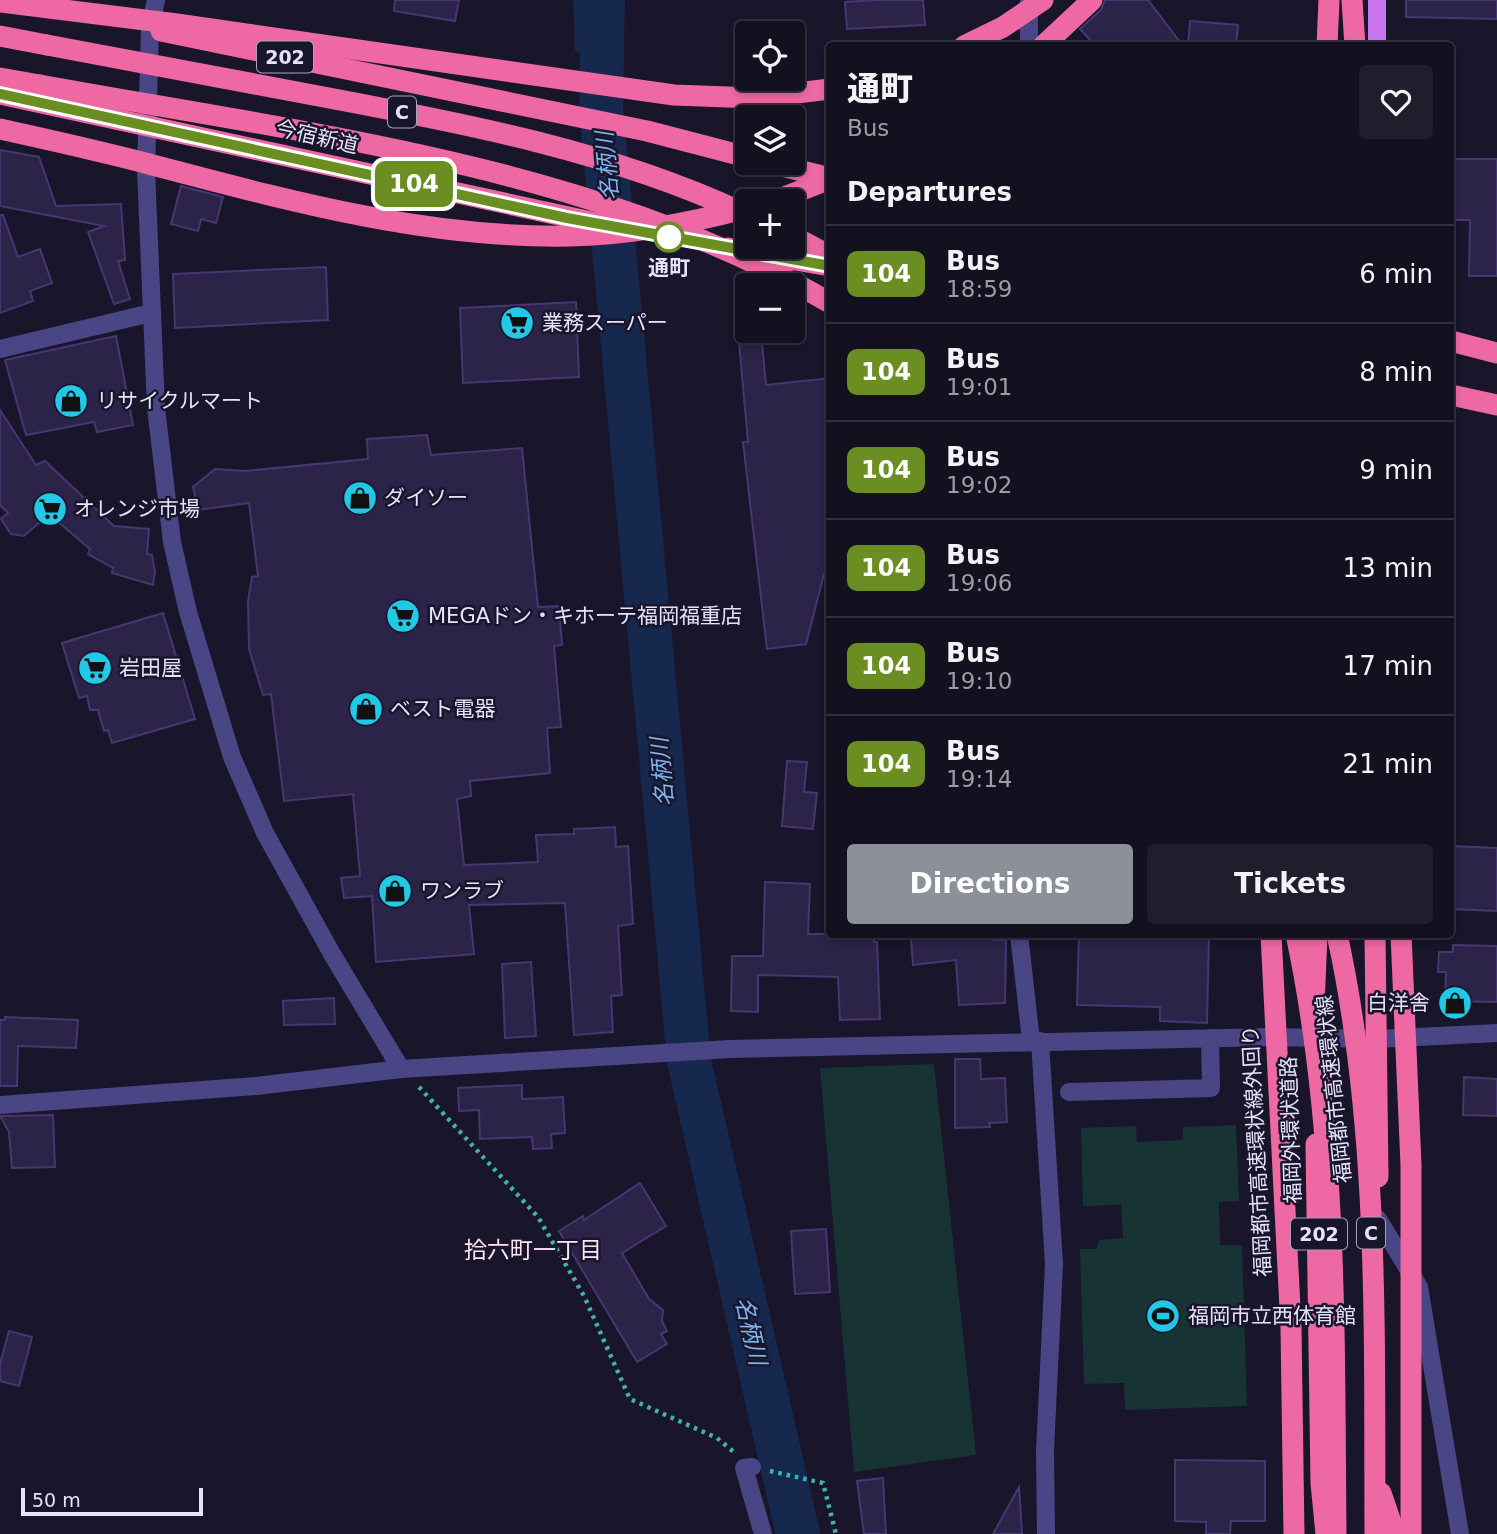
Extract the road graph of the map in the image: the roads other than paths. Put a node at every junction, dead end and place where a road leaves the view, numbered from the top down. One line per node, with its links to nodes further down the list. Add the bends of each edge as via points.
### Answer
1 (156, 0): 9 (street)
2 (1029, 0): 12 (street)
3 (1043, 0): 11 (highway, bridge)
4 (1092, 0): 13 (highway)
5 (1327, 0): 14 (highway)
6 (1352, 0): 15 (highway)
7 (1377, 0): 16 (main road)
8 (0, 2): 9 (highway, 202); 18 (highway, bridge, via 674,95 755,99)
9 (150, 28): 22 (street); 24 (highway, 202, via 647,131)
10 (0, 36): 29 (highway, C, bridge, via 531,140 639,172)
11 (972, 42)
12 (1029, 42)
13 (1047, 42)
14 (1326, 42)
15 (1355, 42)
16 (1377, 42)
17 (0, 78): 34 (highway, bridge, via 408,153 517,178 624,210 710,243)
18 (826, 90)
19 (0, 94): 21 (highway, 今宿新道)
20 (0, 103): 21 (street)
21 (82, 114): 22 (highway, 今宿新道)
22 (149, 125): 33 (highway, 今宿新道, bridge, via 567,218); 35 (street)
23 (0, 129): 30 (highway, bridge, via 261,194 369,217 467,230 570,236 694,222)
24 (735, 154)
25 (805, 172): 26 (highway)
26 (826, 178)
27 (826, 181): 28 (highway)
28 (805, 189)
29 (735, 210)
30 (735, 211)
31 (805, 242): 32 (highway)
32 (826, 254)
33 (826, 265)
34 (826, 301)
35 (151, 313): 37 (street); 53 (street, via 156,418 172,542 232,757 265,834)
36 (1454, 342): 38 (highway)
37 (0, 349)
38 (1497, 353)
39 (1454, 396): 40 (highway)
40 (1497, 405)
41 (1020, 938): 52 (street)
42 (1271, 938): 61 (highway, 福岡都市高速環状線外回り, bridge, via 1291,1328)
43 (1297, 938): 63 (highway, bridge, via 1311,1006 1326,1138 1334,1285)
44 (1317, 938): 49 (highway, 福岡外環状道路 / 202)
45 (1338, 938): 64 (highway, 福岡都市高速環状線 / C, bridge, via 1351,1000 1366,1133 1374,1284)
46 (1375, 938): 51 (highway, 202)
47 (1401, 938): 66 (highway, C, bridge, via 1411,1165)
48 (1497, 1033): 51 (street)
49 (1313, 1036): 50 (street); 51 (street); 62 (highway, 福岡外環状道路 / 202, via 1321,1483)
50 (1210, 1038): 52 (street); 54 (street, via 1211,1088)
51 (1377, 1039): 56 (highway, 202)
52 (1035, 1041): 53 (street, via 730,1049); 60 (street, via 1054,1264)
53 (401, 1069): 55 (street, via 256,1086)
54 (1069, 1092)
55 (0, 1105)
56 (1378, 1219): 58 (highway, 202); 67 (street, via 1419,1287)
57 (752, 1467): 59 (street, via 744,1468)
58 (1381, 1493): 64 (highway, 202); 65 (highway, 202)
59 (763, 1534)
60 (1046, 1534)
61 (1294, 1534)
62 (1326, 1534)
63 (1336, 1534)
64 (1377, 1534)
65 (1395, 1534)
66 (1411, 1534)
67 (1460, 1534)

